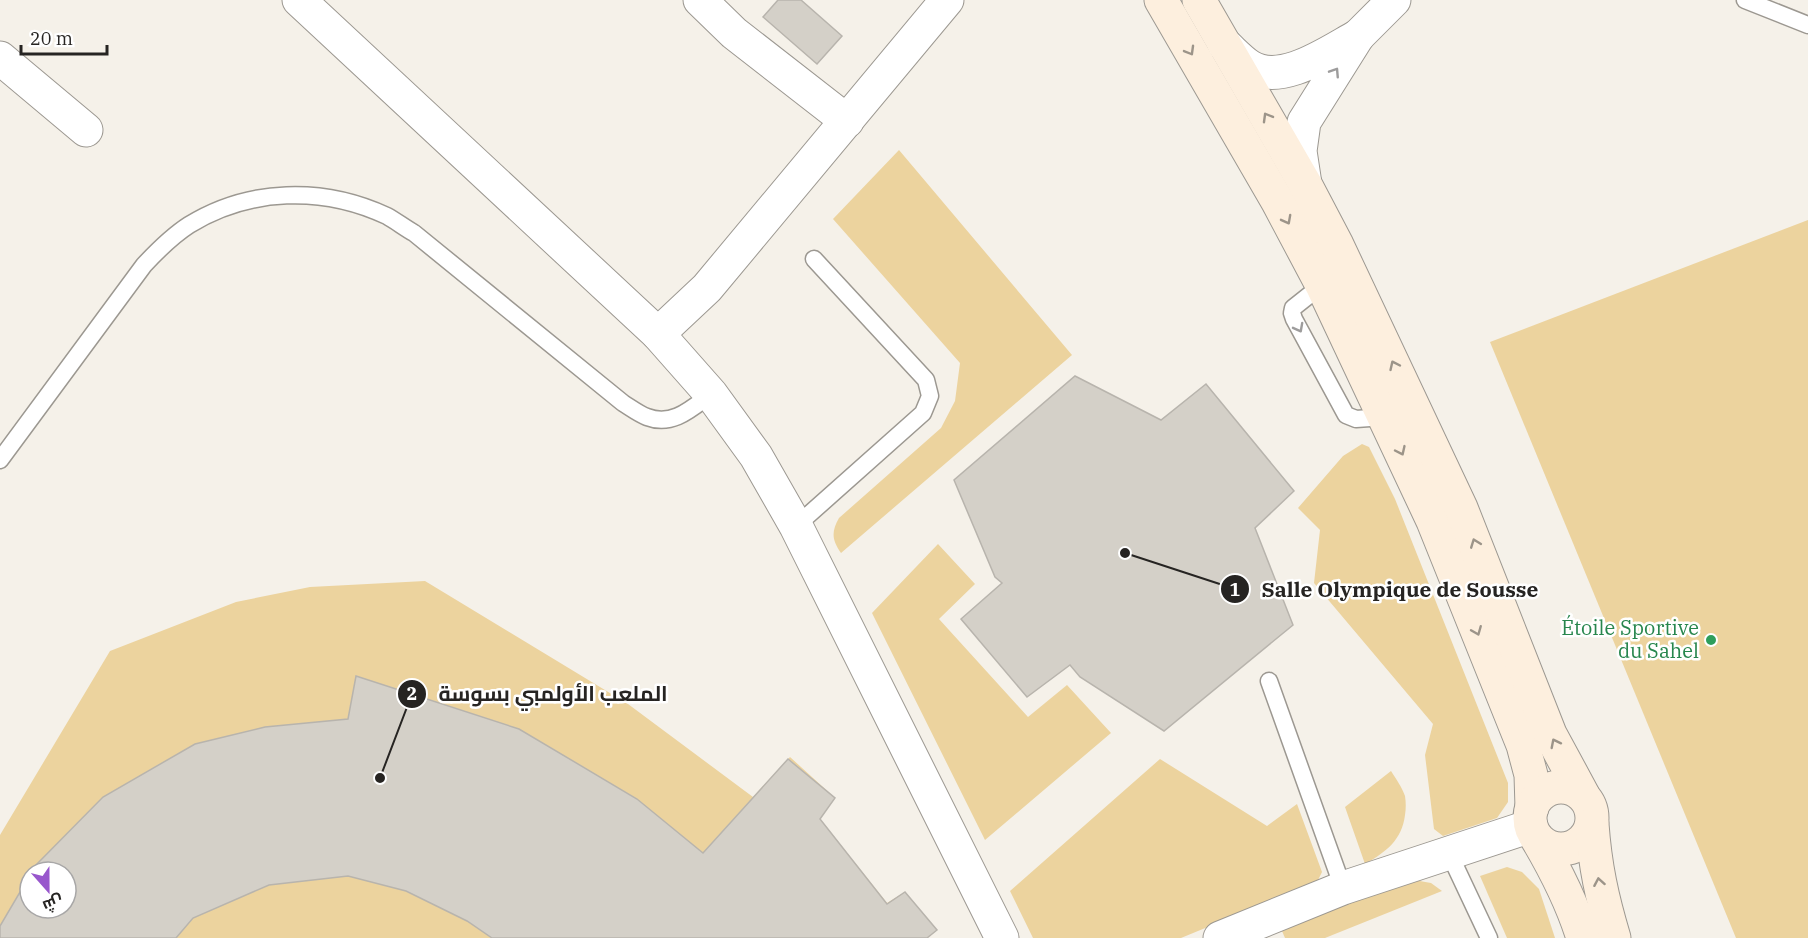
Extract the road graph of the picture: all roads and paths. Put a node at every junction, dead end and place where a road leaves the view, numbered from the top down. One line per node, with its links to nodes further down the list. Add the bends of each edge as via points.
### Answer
1 (299, 0): 16 (street)
2 (700, 0): 12 (street, via 734,33)
3 (947, 0): 12 (street)
4 (1161, 0): 22 (main road, one-way to 22, via 1322,285 1433,521 1523,745 1531,775)
5 (1199, 0): 10 (main road)
6 (1394, 0): 9 (street)
7 (1745, 0): 8 (lane)
8 (1808, 25)
9 (1358, 36): 10 (street, via 1285,72 1264,73 1250,67); 14 (street, one-way to 9, via 1300,151 1304,122)
10 (1224, 44): 14 (main road, one-way to 10)
11 (0, 58): 13 (street)
12 (847, 121): 16 (street, via 707,288)
13 (86, 130)
14 (1305, 184): 21 (main road, one-way to 14, via 1550,734 1461,508)
15 (813, 259): 19 (lane, via 927,380 930,396 923,413)
16 (658, 334): 17 (street)
17 (711, 394): 18 (lane, via 683,414 667,420 648,418 622,403 414,233 389,217 332,198 303,194 273,196 215,211 165,243 144,265); 19 (street, via 756,456)
18 (0, 460)
19 (795, 525): 25 (street)
20 (1269, 681): 24 (lane)
21 (1587, 809): 22 (main road, via 1574,790 1553,788 1536,799); 22 (main road, via 1589,834 1582,842 1563,850 1543,844); 29 (main road, one-way to 21, via 1603,902)
22 (1533, 824): 23 (street); 28 (main road)
23 (1449, 853): 24 (street); 27 (lane)
24 (1343, 888): 26 (street)
25 (1002, 938)
26 (1220, 938)
27 (1489, 938)
28 (1583, 938)
29 (1614, 938)

